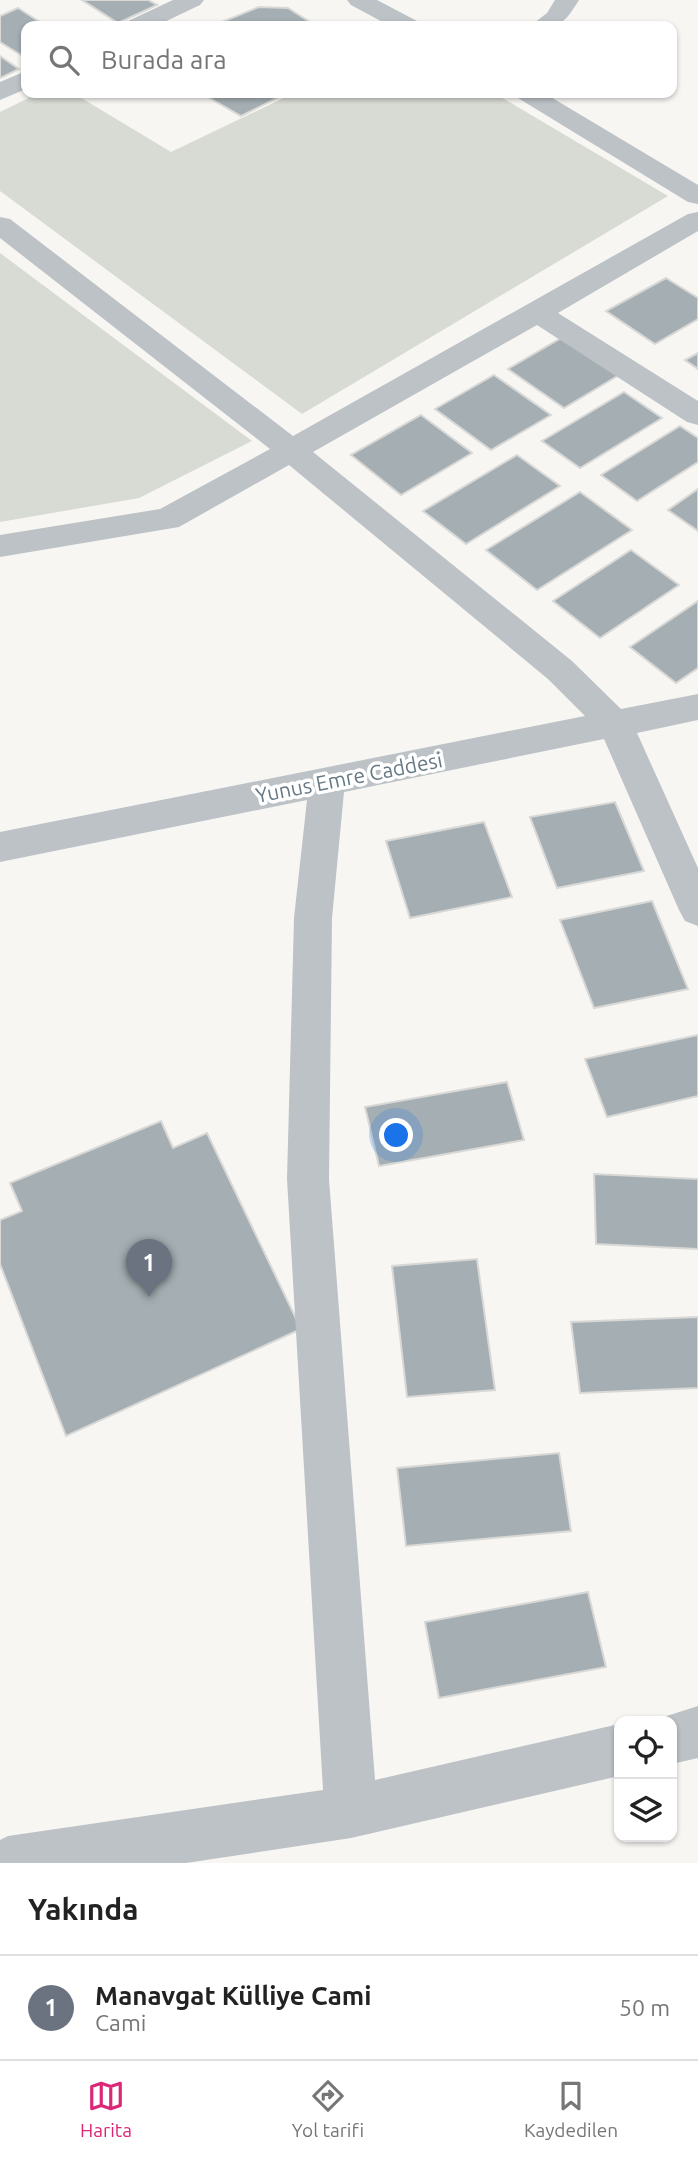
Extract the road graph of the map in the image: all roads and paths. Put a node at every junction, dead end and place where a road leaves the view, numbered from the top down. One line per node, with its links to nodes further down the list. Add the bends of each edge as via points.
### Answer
1 (192, 0): 4 (street)
2 (359, 0): 5 (street)
3 (567, 0): 6 (street)
4 (148, 21)
5 (399, 21)
6 (551, 21)
7 (21, 82): 8 (street)
8 (0, 92)
9 (535, 98): 10 (street)
10 (698, 196)
11 (698, 220): 13 (street)
12 (0, 225): 15 (street)
13 (538, 313): 14 (street); 15 (street)
14 (698, 415)
15 (290, 449): 16 (street, via 168,519); 18 (street, via 560,670)
16 (0, 546)
17 (698, 707): 18 (street, Yunus Emre Caddesi)
18 (616, 726): 19 (street, Yunus Emre Caddesi); 21 (street)
19 (327, 783): 20 (street, Yunus Emre Caddesi); 25 (street, via 313,918 308,1179)
20 (0, 847)
21 (698, 910)
22 (698, 1732): 23 (street)
23 (677, 1737)
24 (614, 1751): 25 (street)
25 (351, 1812): 26 (street)
26 (8, 1863)

